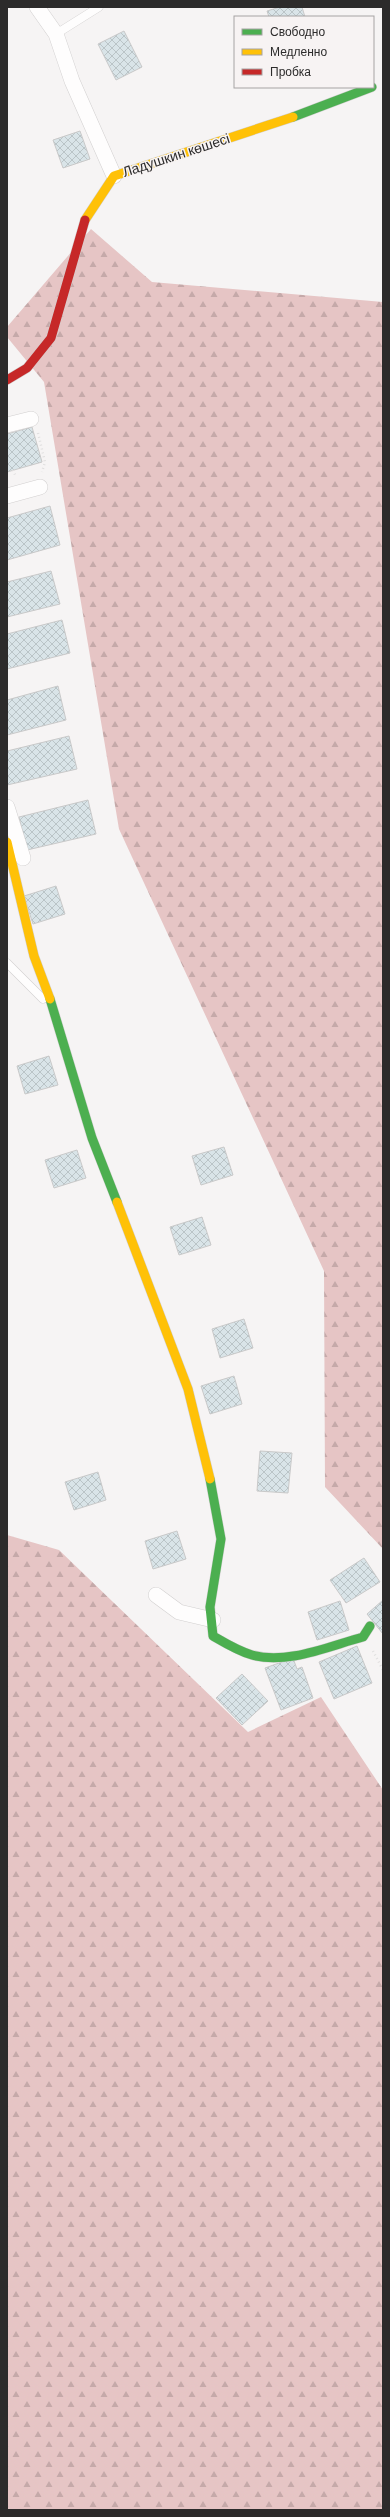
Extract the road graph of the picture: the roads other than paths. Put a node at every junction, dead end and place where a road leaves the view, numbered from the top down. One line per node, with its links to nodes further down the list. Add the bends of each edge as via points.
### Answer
1 (36, 7): 3 (street)
2 (99, 7): 3 (lane)
3 (56, 34): 5 (street, via 72,81)
4 (370, 88): 5 (street, Ладушкин көшесі, via 311,111)
5 (114, 176): 6 (street, Ладушкин көшесі, via 85,218 51,338 41,354 14,378)
6 (7, 380)
7 (31, 419): 8 (street)
8 (7, 425)
9 (40, 487): 10 (street)
10 (7, 496)
11 (7, 806): 13 (street)
12 (7, 842): 15 (street, via 28,933)
13 (23, 858)
14 (7, 962): 15 (lane)
15 (53, 1007): 17 (street, via 92,1138 188,1389 208,1466 221,1539 210,1607)
16 (156, 1595): 17 (street, via 179,1612)
17 (213, 1620): 18 (street, via 213,1636 234,1648 263,1658 299,1653 363,1637)
18 (370, 1626)

